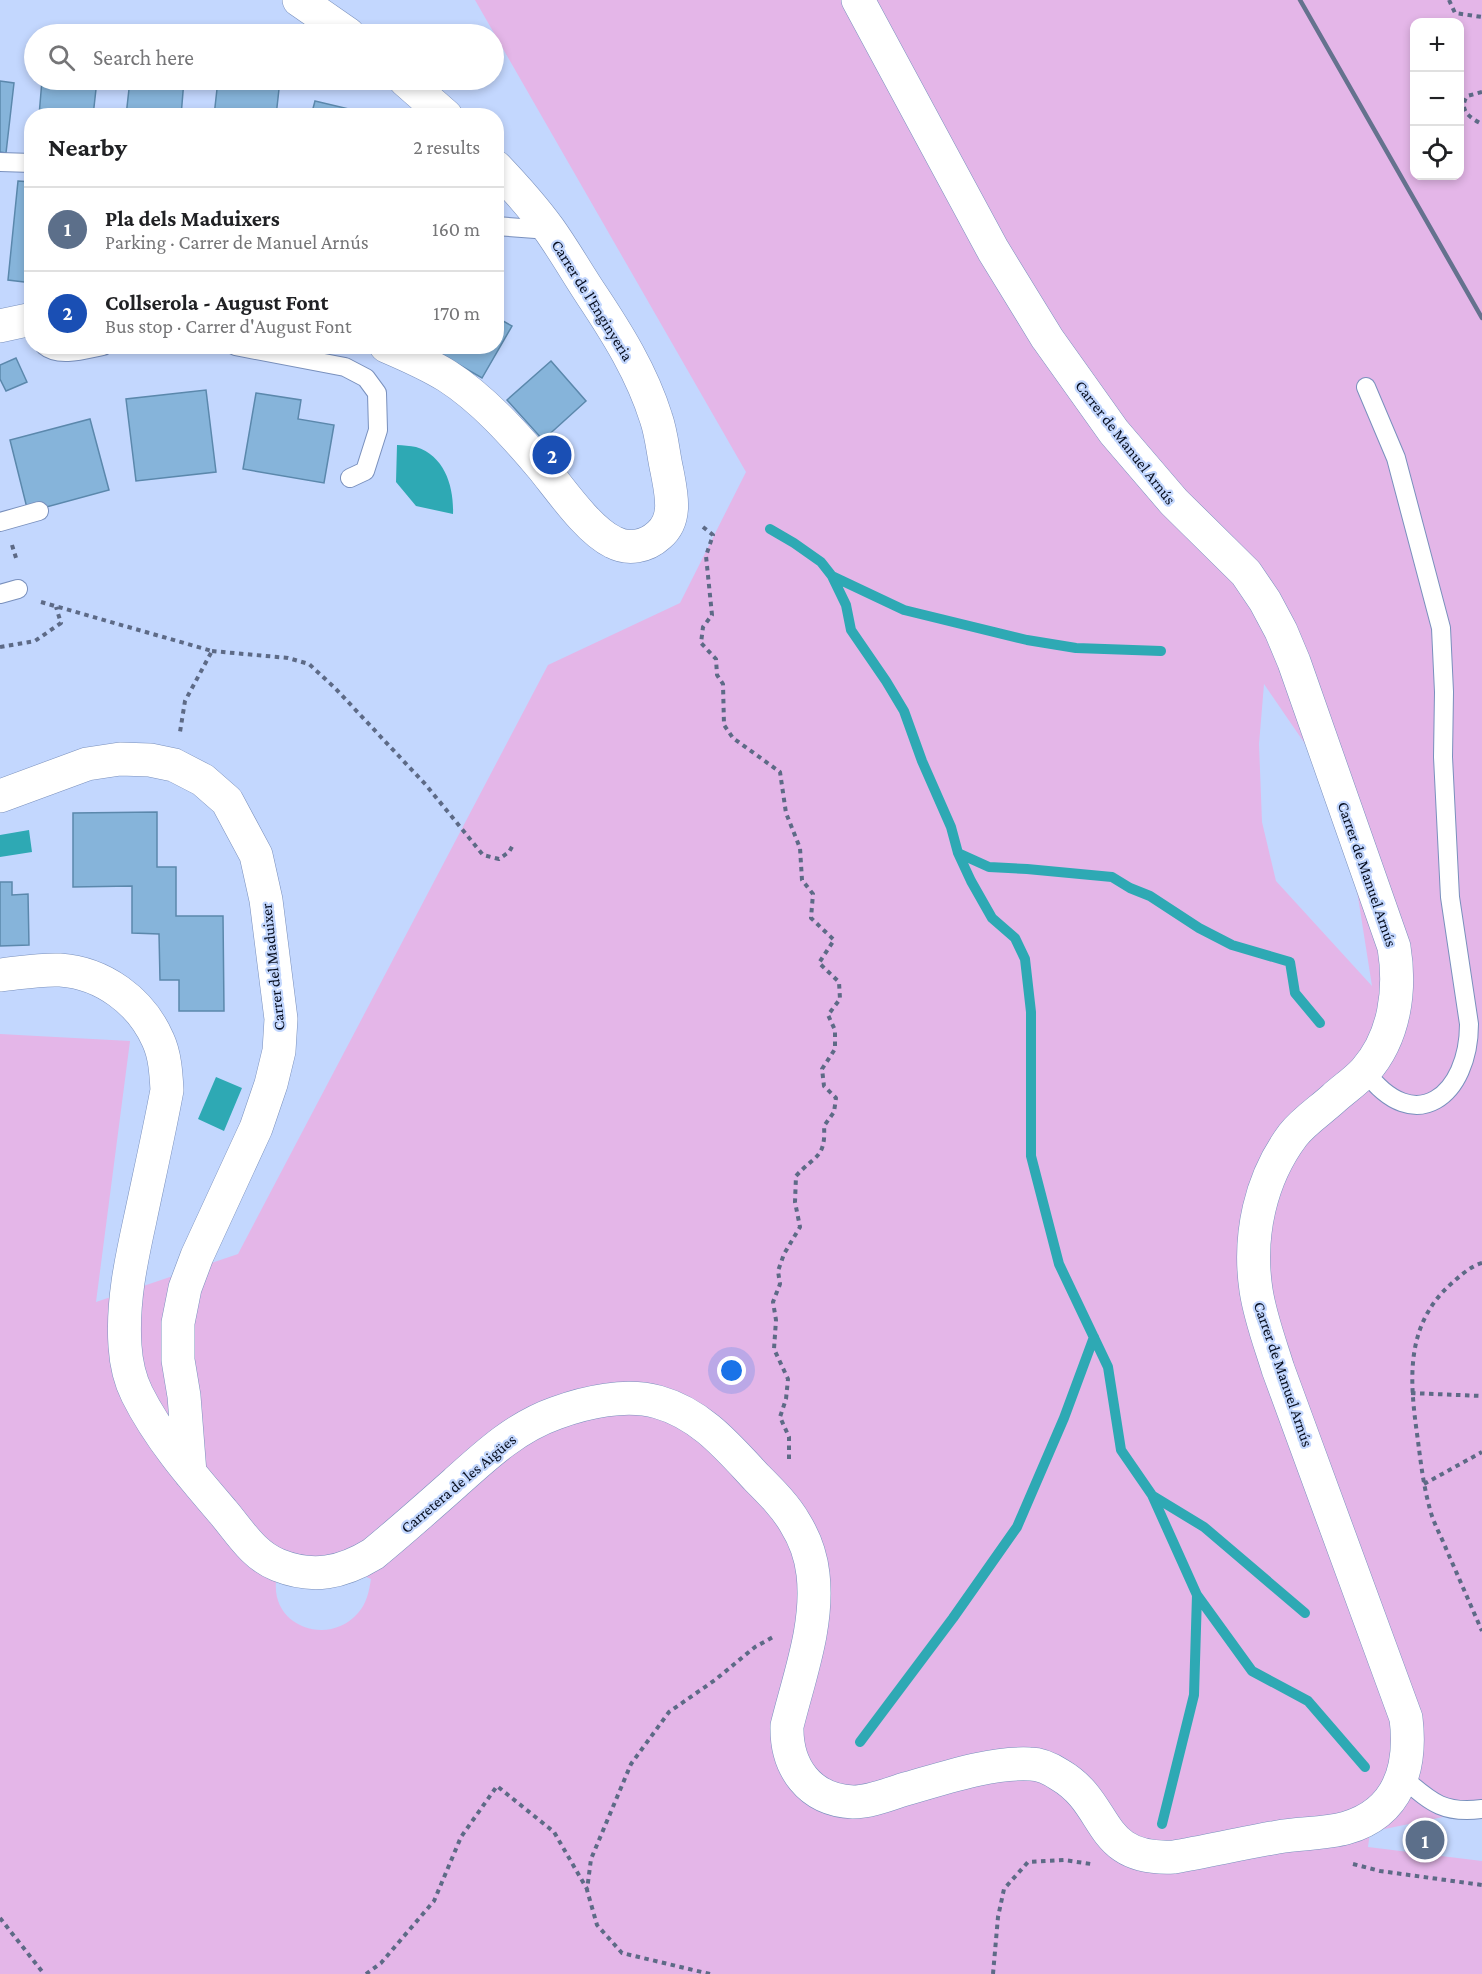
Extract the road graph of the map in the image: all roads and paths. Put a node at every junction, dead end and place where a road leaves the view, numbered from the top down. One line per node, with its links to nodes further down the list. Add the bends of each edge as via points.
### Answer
1 (300, 0): 5 (street)
2 (858, 0): 33 (street, Carrer de Manuel Arnús, via 988,240 1047,338 1114,432 1166,494 1246,573 1281,631 1394,947 1394,1011 1378,1052)
3 (1449, 0): 4 (path, via 1455,13)
4 (1482, 17)
5 (334, 24)
6 (416, 90): 8 (street)
7 (1482, 92): 9 (path, via 1467,96 1463,104 1471,119)
8 (437, 108)
9 (1482, 124)
10 (0, 162): 11 (lane)
11 (24, 164)
12 (504, 177): 14 (street, Carrer de l'Enginyeria)
13 (504, 227): 14 (lane)
14 (549, 230): 20 (street, Carrer de l'Enginyeria, via 619,336 641,380 657,419 672,499)
15 (277, 354): 18 (lane, via 345,367 366,378 377,393 378,430 365,471)
16 (406, 354): 20 (street, via 447,376 475,397 611,542 624,546 650,542 661,534)
17 (1366, 387): 33 (lane, via 1396,458 1441,627 1450,897 1469,1038 1461,1071 1453,1085 1422,1104 1391,1098)
18 (350, 478)
19 (39, 511): 21 (lane)
20 (670, 517): 38 (path, via 706,528 713,535 706,556 712,615 703,627 701,643 716,659 717,675 723,684 724,725 733,738 780,772 786,813 800,848 802,880 813,894 811,918 834,940 819,963 839,982 840,999 828,1015 835,1030 835,1048 822,1069 824,1086 836,1098 834,1112 824,1126 825,1144 815,1160 796,1176 795,1202 800,1227 784,1254 773,1302 774,1349 788,1379 780,1417 789,1437)
21 (0, 522)
22 (10, 538): 23 (path)
23 (17, 564)
24 (18, 589): 25 (lane); 26 (path, via 24,597)
25 (0, 594)
26 (56, 606): 27 (path, via 61,623 35,641); 28 (path)
27 (0, 647)
28 (212, 651): 29 (path, via 185,701); 31 (path, via 288,658 309,664 426,785 483,855 499,859)
29 (174, 765): 30 (street, Carrer del Maduixer, via 120,759 87,764); 39 (street, Carrer del Maduixer, via 203,780 227,801 256,855 266,900 281,1019 271,1084 256,1128 185,1288 178,1323 178,1360)
30 (0, 796)
31 (513, 845)
32 (0, 975): 39 (street, Carretera de les Aigües, via 61,970 110,984 130,999 159,1041 167,1090 129,1274 125,1348 136,1392)
33 (1365, 1071): 43 (street, Carrer de Manuel Arnús, via 1294,1133 1280,1156 1259,1207 1253,1264 1256,1292 1278,1369 1406,1718 1408,1756)
34 (1482, 1263): 35 (path, via 1448,1287 1423,1322 1412,1360)
35 (1411, 1393): 36 (path); 40 (path)
36 (1482, 1396)
37 (1482, 1452): 40 (path)
38 (789, 1460)
39 (190, 1474): 41 (street, Carretera de les Aigües, via 259,1554 294,1571 334,1571 355,1566 373,1554 499,1444 525,1427 554,1413 605,1401 657,1401 702,1422 795,1522 807,1546 813,1573)
40 (1424, 1484): 42 (path, via 1432,1515)
41 (813, 1614): 46 (street, Carretera de les Aigües, via 787,1742 797,1771 819,1792 854,1802 1005,1764 1033,1764 1069,1780 1090,1802 1106,1831); 49 (path, via 755,1647 669,1712 631,1764 591,1859)
42 (1482, 1631)
43 (1403, 1778): 44 (lane, via 1437,1805 1463,1811); 45 (street, Carrer de Manuel Arnús, via 1388,1803 1361,1823)
44 (1482, 1809)
45 (1279, 1837): 46 (street, Carretera de les Aigües, via 1174,1857 1151,1857)
46 (1124, 1847): 54 (path, via 1100,1865 1064,1860 1028,1862 1004,1889)
47 (1346, 1862): 48 (path, via 1380,1871)
48 (1482, 1885)
49 (587, 1890): 52 (path, via 554,1832 497,1786 461,1837 434,1901 381,1963); 53 (path, via 597,1925 622,1953)
50 (0, 1918): 51 (path)
51 (44, 1974)
52 (366, 1974)
53 (710, 1974)
54 (993, 1974)

